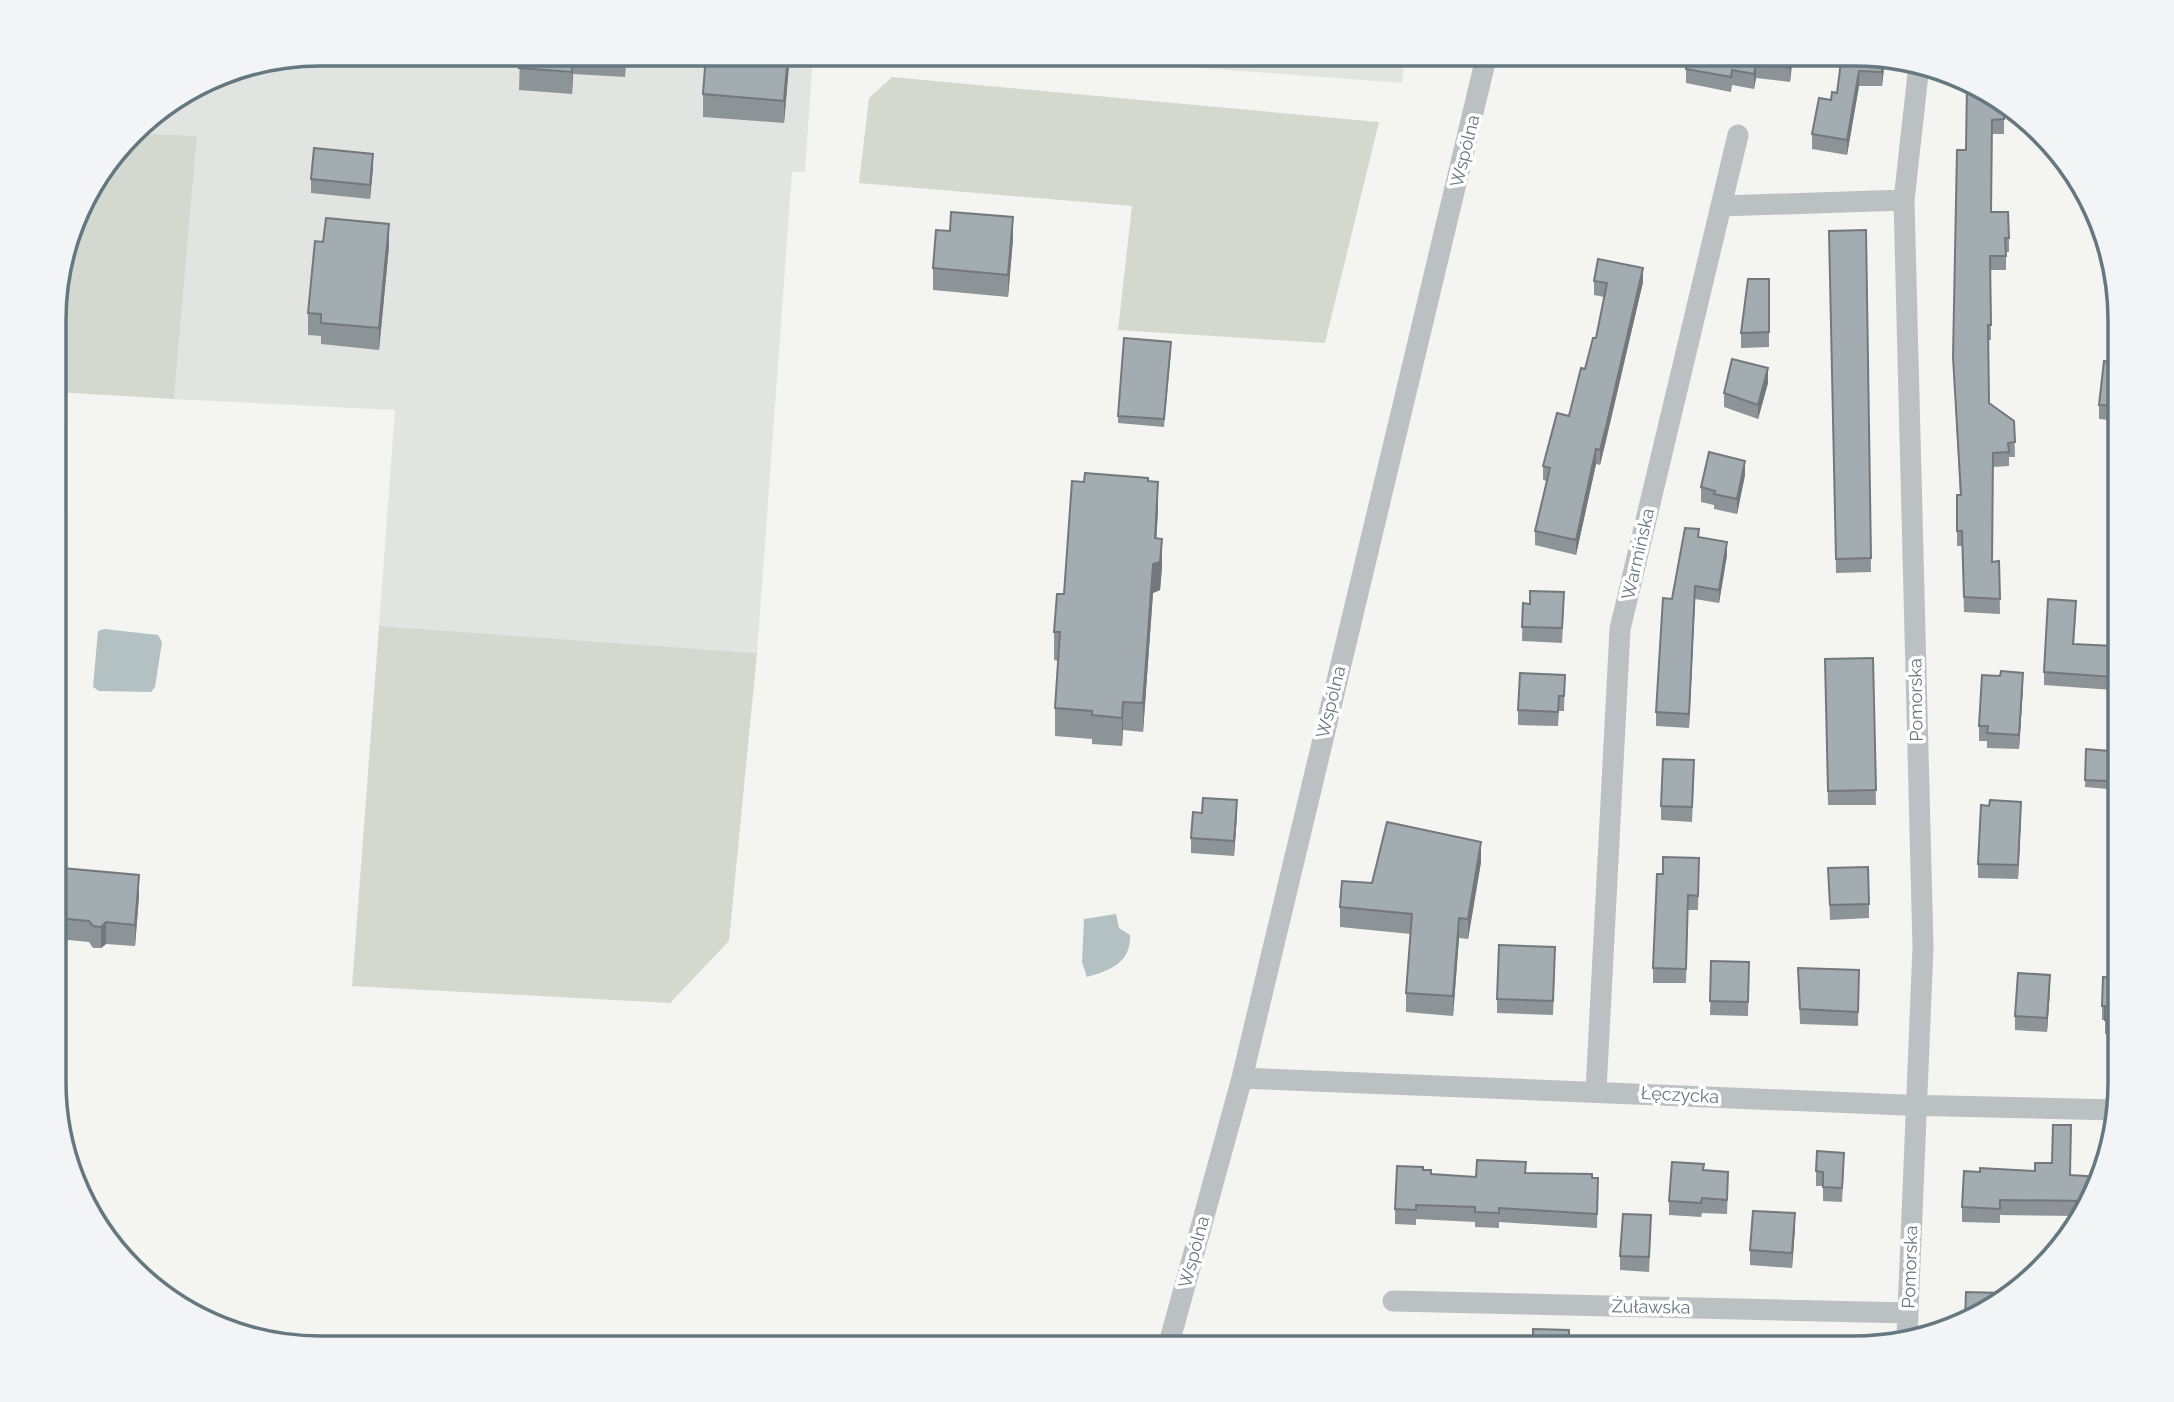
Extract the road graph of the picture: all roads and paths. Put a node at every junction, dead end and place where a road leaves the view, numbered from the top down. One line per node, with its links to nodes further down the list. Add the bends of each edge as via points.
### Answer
1 (1484, 66): 6 (street, Wspólna)
2 (1918, 75): 4 (street, Pomorska)
3 (1738, 135): 5 (street, Warmińska)
4 (1904, 200): 5 (street); 8 (street, Pomorska, via 1923,947)
5 (1721, 206): 7 (street, Warmińska, via 1619,629)
6 (1242, 1078): 7 (street, Łęczycka); 13 (street, Wspólna)
7 (1596, 1091): 8 (street, Łęczycka)
8 (1917, 1105): 9 (street, Łęczycka); 11 (street, Pomorska)
9 (2106, 1110)
10 (1393, 1301): 11 (street, Żuławska)
11 (1908, 1313): 12 (street, Pomorska)
12 (1908, 1330)
13 (1171, 1336)

